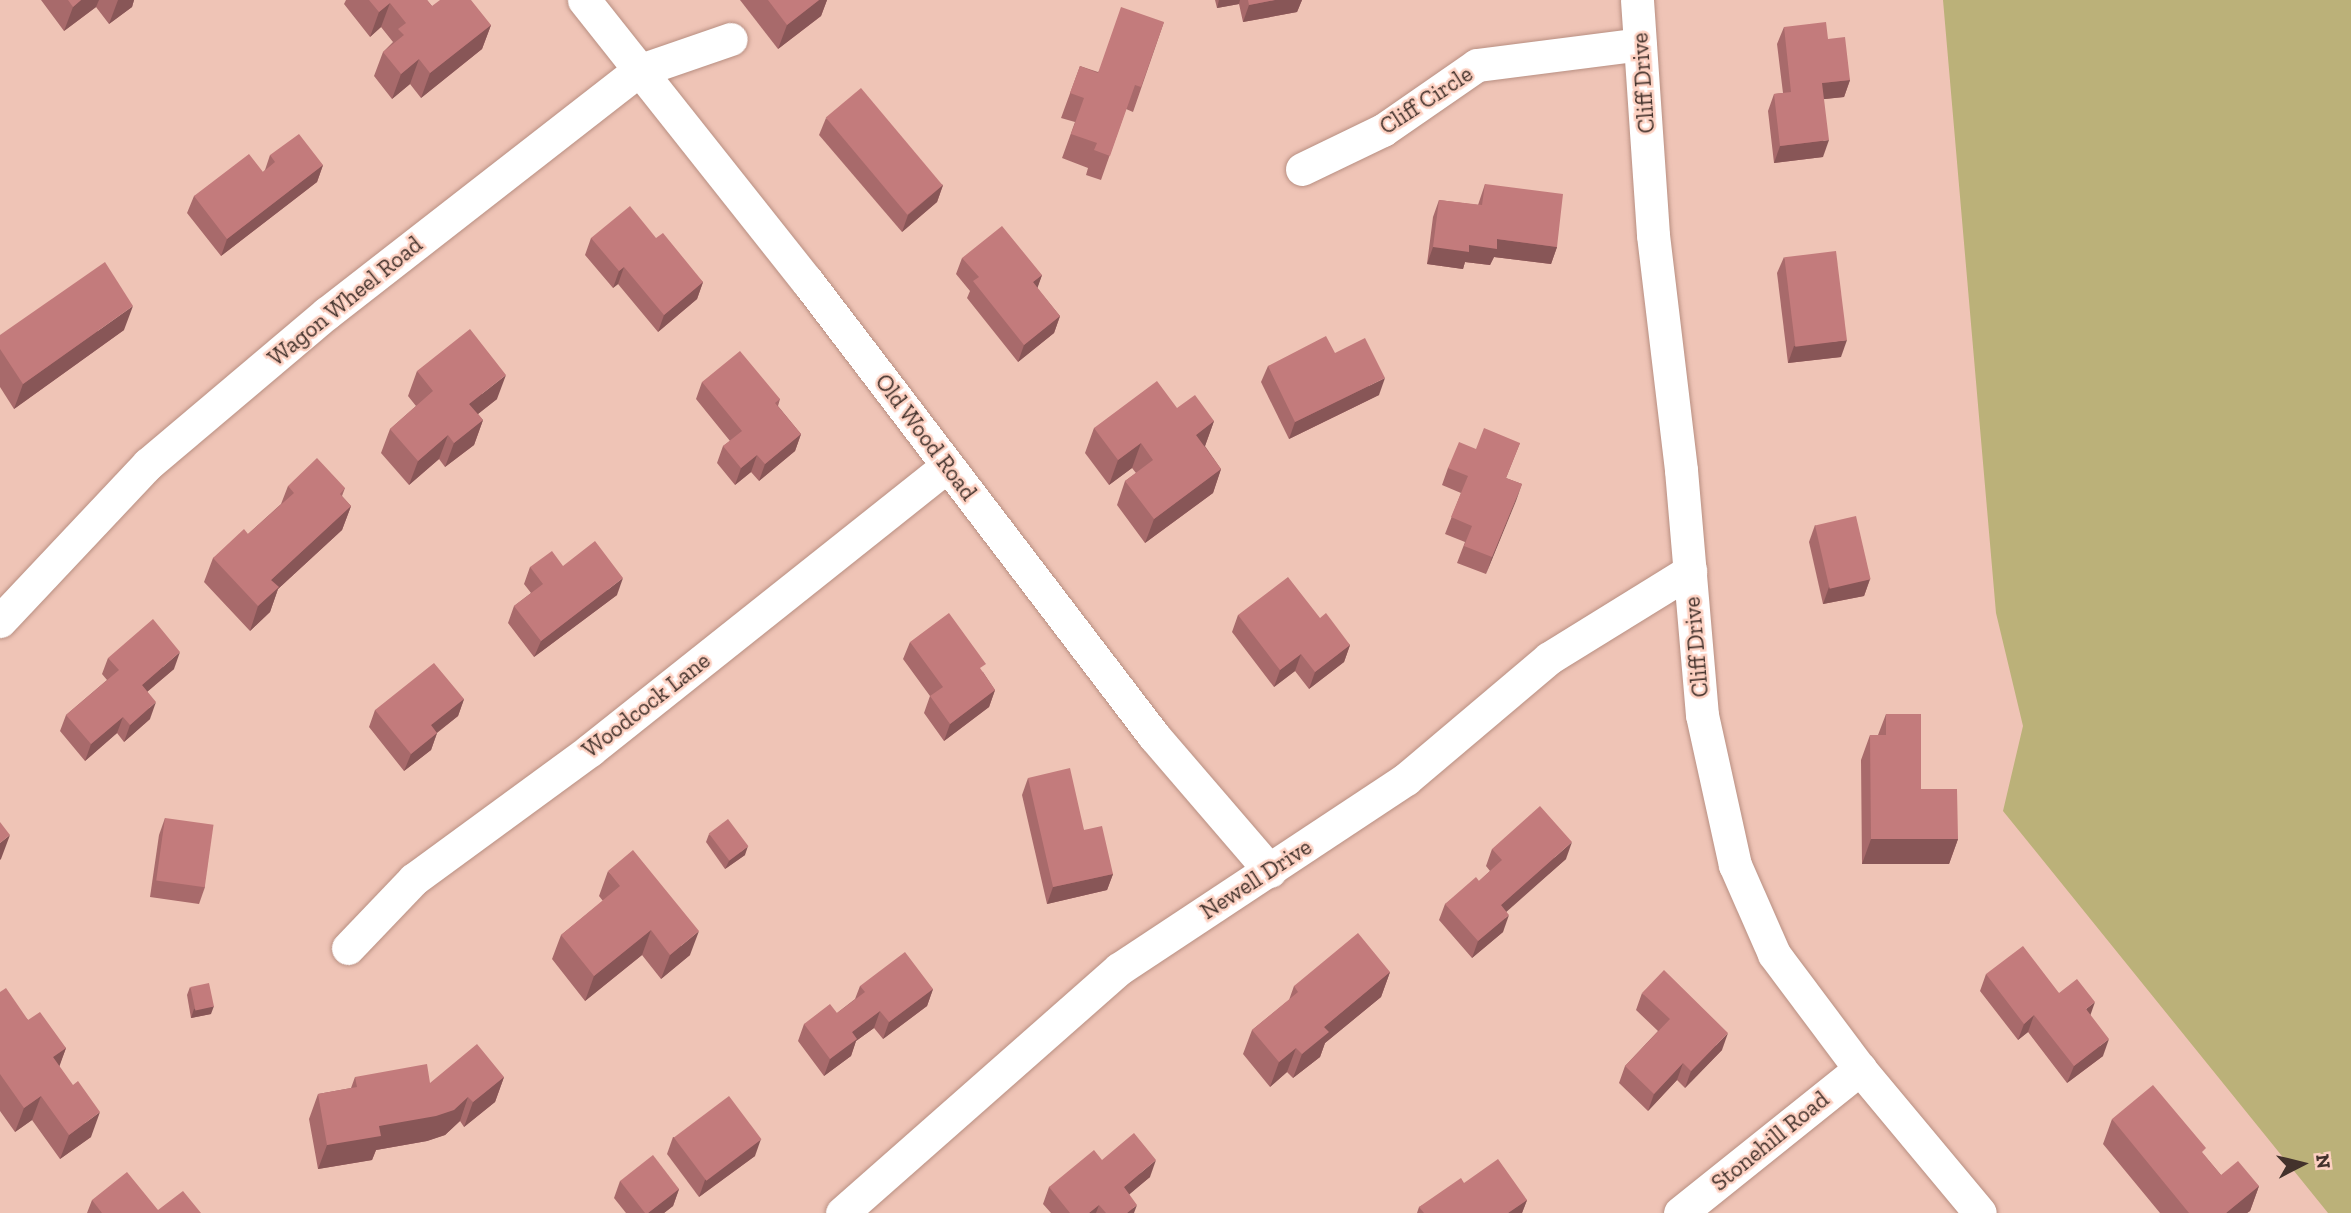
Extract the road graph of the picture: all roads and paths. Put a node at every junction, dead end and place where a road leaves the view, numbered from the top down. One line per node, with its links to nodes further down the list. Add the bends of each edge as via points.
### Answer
1 (584, 0): 5 (street, Old Wood Road)
2 (1637, 0): 4 (street, Cliff Drive)
3 (731, 39): 5 (street, Wagon Wheel Road)
4 (1640, 44): 6 (street, Cliff Circle, via 1477,65 1383,130); 8 (street, Cliff Drive, via 1653,236)
5 (638, 71): 7 (street, Old Wood Road, via 807,281); 9 (street, Wagon Wheel Road, via 327,313 148,464)
6 (1302, 169)
7 (947, 466): 10 (street, Old Wood Road, via 1154,736); 11 (street, Woodcock Lane, via 590,750 414,879)
8 (1690, 571): 10 (street, Newell Drive, via 1549,658 1406,779); 12 (street, Cliff Drive, via 1702,715 1735,865 1774,954)
9 (0, 621)
10 (1270, 871): 13 (street, Newell Drive, via 1119,969)
11 (348, 948)
12 (1860, 1069): 14 (street, Stonehill Road); 15 (street, Cliff Drive)
13 (842, 1213)
14 (1680, 1213)
15 (1980, 1213)

